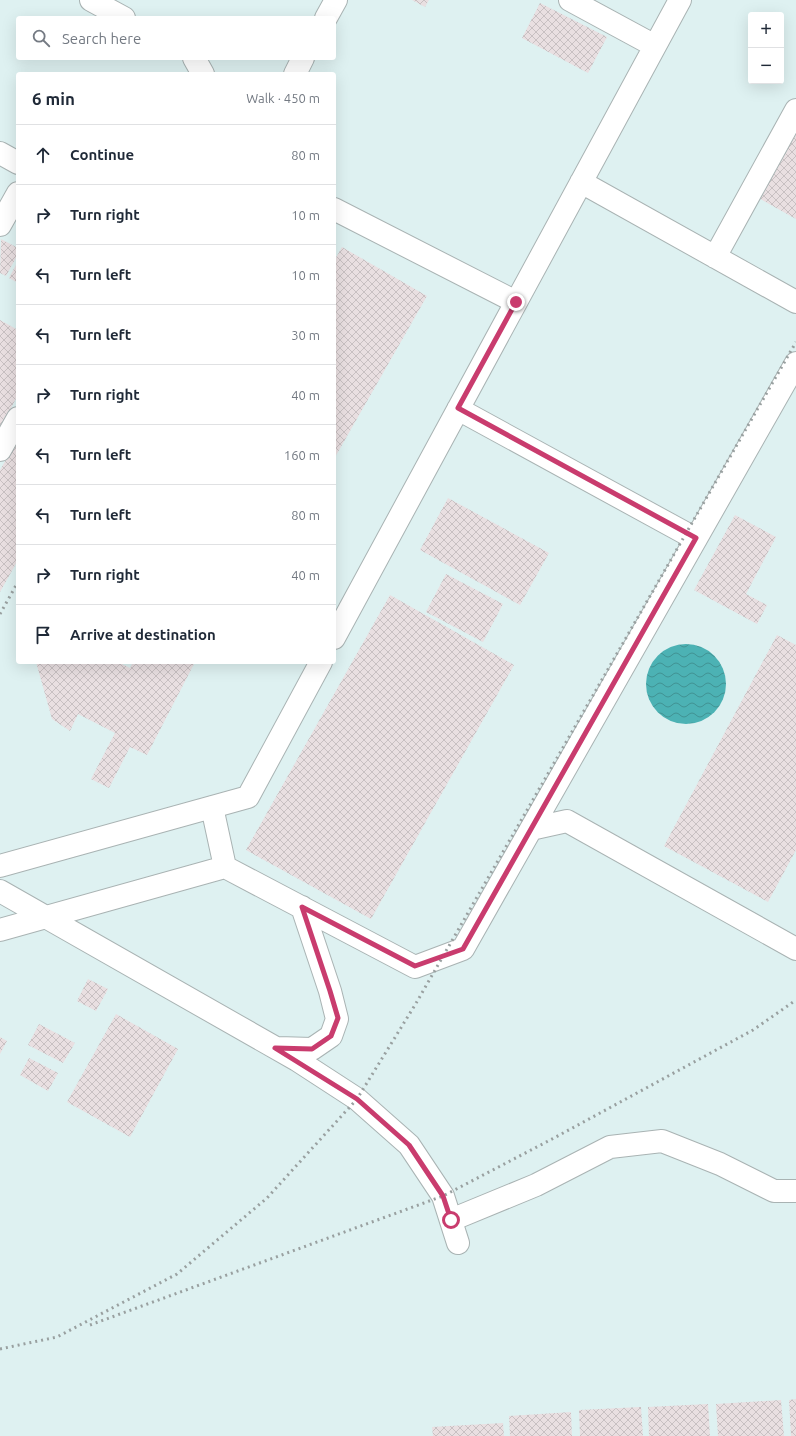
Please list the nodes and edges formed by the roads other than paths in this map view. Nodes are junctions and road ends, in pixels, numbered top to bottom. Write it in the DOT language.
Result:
graph roads {
  1 [pos="91,0"];
  2 [pos="336,0"];
  3 [pos="570,0"];
  4 [pos="680,0"];
  5 [pos="120,16"];
  6 [pos="327,16"];
  7 [pos="655,46"];
  8 [pos="195,60"];
  9 [pos="302,60"];
  10 [pos="202,72"];
  11 [pos="295,72"];
  12 [pos="796,110"];
  13 [pos="0,152"];
  14 [pos="16,162"];
  15 [pos="581,182"];
  16 [pos="16,197"];
  17 [pos="336,210"];
  18 [pos="0,225"];
  19 [pos="714,257"];
  20 [pos="516,302"];
  21 [pos="796,302"];
  22 [pos="796,363"];
  23 [pos="458,408"];
  24 [pos="16,422"];
  25 [pos="0,450"];
  26 [pos="696,538"];
  27 [pos="336,634"];
  28 [pos="320,664"];
  29 [pos="212,807"];
  30 [pos="531,828"];
  31 [pos="0,866"];
  32 [pos="225,867"];
  33 [pos="0,891"];
  34 [pos="302,907"];
  35 [pos="45,917"];
  36 [pos="0,930"];
  37 [pos="795,946"];
  38 [pos="275,1048"];
  39 [pos="796,1191"];
  40 [pos="451,1220"];
  41 [pos="458,1243"];
  1 -- 5 [label="lane"];
  2 -- 6 [label="lane"];
  3 -- 7 [label="lane"];
  4 -- 7 [label="lane"];
  7 -- 15 [label="lane"];
  8 -- 10 [label="lane"];
  9 -- 11 [label="lane"];
  12 -- 19 [label="lane"];
  13 -- 14 [label="lane"];
  15 -- 19 [label="lane"];
  15 -- 20 [label="lane"];
  16 -- 18 [label="lane"];
  17 -- 20 [label="lane"];
  19 -- 21 [label="lane"];
  20 -- 23 [label="lane"];
  22 -- 26 [label="lane"];
  23 -- 26 [label="lane"];
  23 -- 27 [label="lane"];
  24 -- 25 [label="lane"];
  26 -- 30 [label="lane"];
  28 -- 29 [label="lane"];
  29 -- 31 [label="lane"];
  29 -- 32 [label="lane"];
  30 -- 34 [label="lane"];
  30 -- 37 [label="lane"];
  32 -- 34 [label="lane"];
  32 -- 35 [label="lane"];
  33 -- 35 [label="lane"];
  34 -- 38 [label="lane"];
  35 -- 36 [label="lane"];
  35 -- 38 [label="lane"];
  38 -- 40 [label="lane"];
  39 -- 40 [label="lane"];
  40 -- 41 [label="lane"];
}
